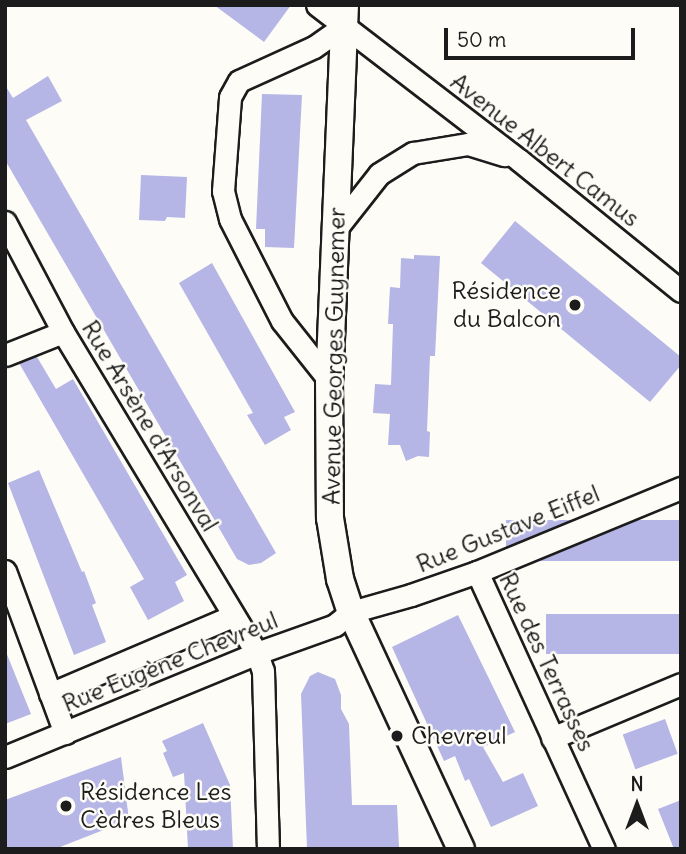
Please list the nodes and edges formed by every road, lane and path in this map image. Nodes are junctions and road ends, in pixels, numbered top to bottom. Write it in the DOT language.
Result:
graph roads {
  1 [pos="317,5"];
  2 [pos="344,16"];
  3 [pos="519,160"];
  4 [pos="5,222"];
  5 [pos="335,230"];
  6 [pos="681,291"];
  7 [pos="63,332"];
  8 [pos="5,355"];
  9 [pos="329,380"];
  10 [pos="681,488"];
  11 [pos="5,571"];
  12 [pos="477,572"];
  13 [pos="351,611"];
  14 [pos="233,616"];
  15 [pos="257,653"];
  16 [pos="681,684"];
  17 [pos="50,694"];
  18 [pos="65,733"];
  19 [pos="552,738"];
  20 [pos="5,757"];
  21 [pos="268,849"];
  22 [pos="461,849"];
  23 [pos="604,849"];
  1 -- 2 [label="street, Avenue Albert Camus"];
  2 -- 3 [label="street, Avenue Albert Camus"];
  2 -- 5 [label="street, Avenue Georges Guynemer"];
  2 -- 9 [label="street"];
  3 -- 5 [label="street"];
  3 -- 6 [label="street, Avenue Albert Camus"];
  4 -- 7 [label="street, Rue Arsène d'Arsonval"];
  5 -- 9 [label="street, Avenue Georges Guynemer"];
  7 -- 8 [label="street"];
  7 -- 14 [label="street, Rue Arsène d'Arsonval"];
  9 -- 13 [label="street, Avenue Georges Guynemer"];
  10 -- 12 [label="street, Rue Gustave Eiffel"];
  11 -- 17 [label="street"];
  12 -- 13 [label="street, Rue Gustave Eiffel"];
  12 -- 19 [label="street, Rue des Terrasses"];
  13 -- 15 [label="street, Rue Eugène Chevreul"];
  13 -- 22 [label="street, Avenue Georges Guynemer"];
  14 -- 15 [label="street, Rue Arsène d'Arsonval"];
  14 -- 17 [label="street, Rue Eugène Chevreul"];
  15 -- 18 [label="street, Rue Eugène Chevreul"];
  15 -- 21 [label="street"];
  16 -- 19 [label="street"];
  17 -- 18 [label="street"];
  18 -- 20 [label="street, Rue Eugène Chevreul"];
  19 -- 23 [label="street, Rue des Terrasses"];
}
